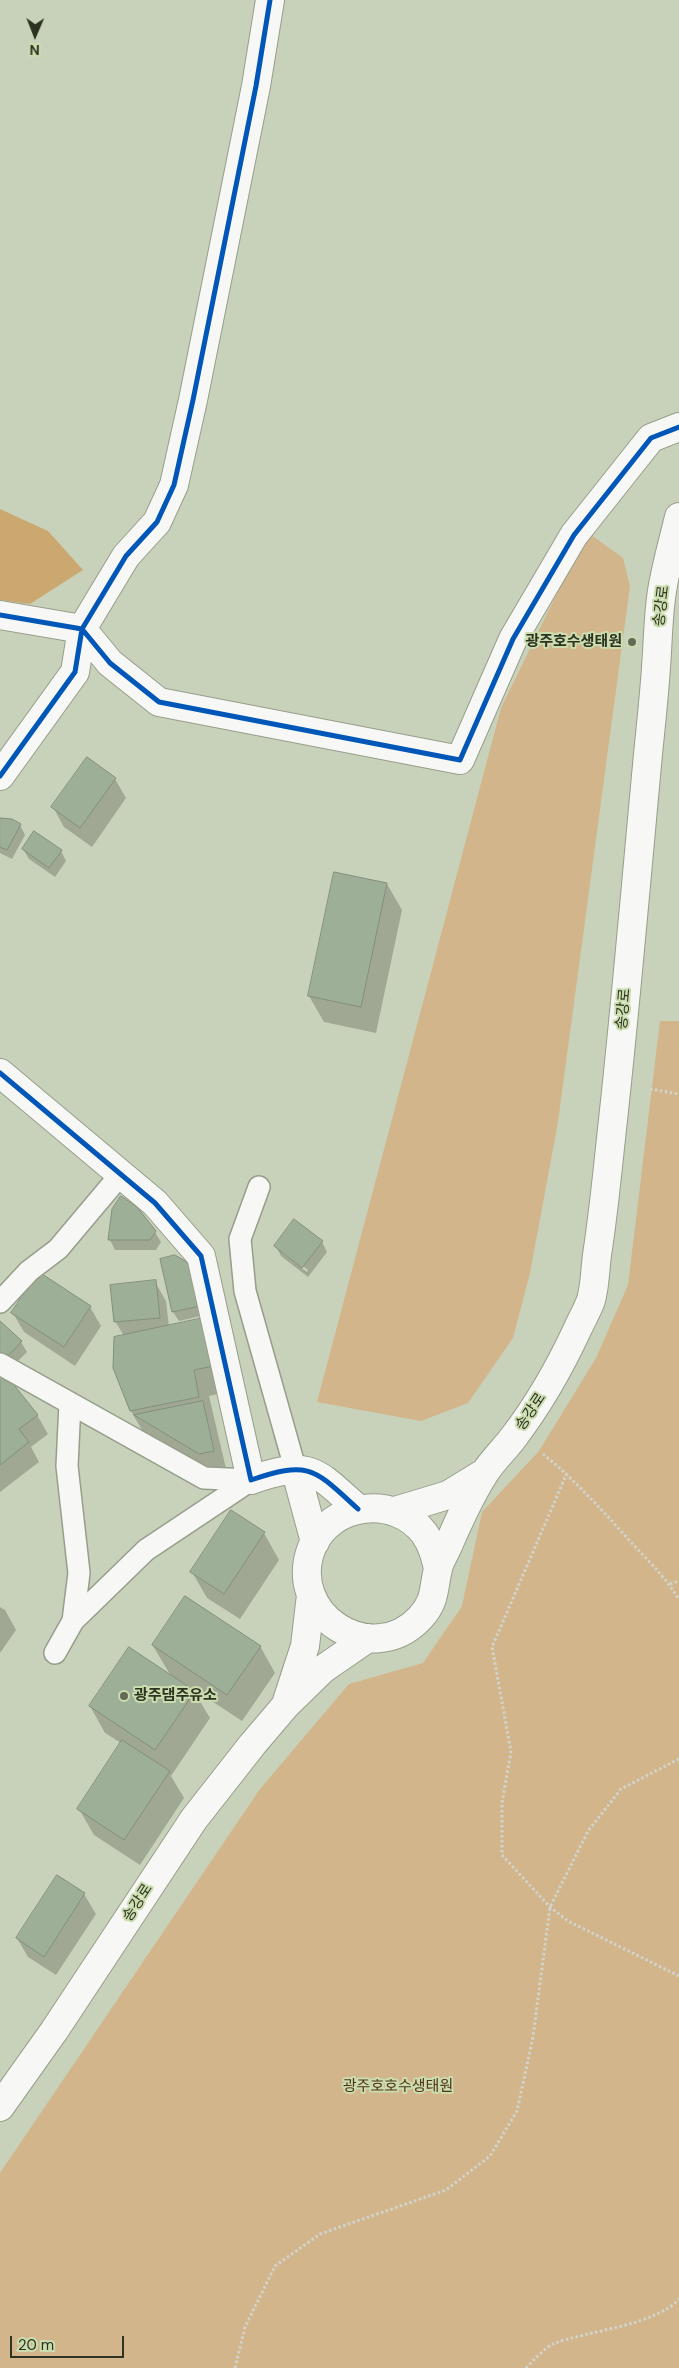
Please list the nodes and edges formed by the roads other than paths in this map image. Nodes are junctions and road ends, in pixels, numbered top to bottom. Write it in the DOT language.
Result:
graph roads {
  1 [pos="270,0"];
  2 [pos="679,427"];
  3 [pos="679,517"];
  4 [pos="0,615"];
  5 [pos="82,629"];
  6 [pos="0,776"];
  7 [pos="2,1080"];
  8 [pos="122,1173"];
  9 [pos="259,1187"];
  10 [pos="0,1302"];
  11 [pos="0,1364"];
  12 [pos="70,1403"];
  13 [pos="295,1468"];
  14 [pos="485,1472"];
  15 [pos="251,1480"];
  16 [pos="358,1509"];
  17 [pos="395,1511"];
  18 [pos="315,1542"];
  19 [pos="438,1568"];
  20 [pos="311,1595"];
  21 [pos="73,1621"];
  22 [pos="368,1638"];
  23 [pos="55,1653"];
  24 [pos="286,1705"];
  25 [pos="0,2107"];
  1 -- 5 [label="street"];
  2 -- 5 [label="street"];
  3 -- 14 [label="street, 송강로"];
  4 -- 5 [label="street"];
  5 -- 6 [label="street"];
  7 -- 8 [label="street"];
  8 -- 10 [label="lane"];
  8 -- 15 [label="street"];
  9 -- 13 [label="lane"];
  11 -- 12 [label="lane"];
  12 -- 15 [label="lane"];
  12 -- 21 [label="lane"];
  13 -- 15 [label="street"];
  13 -- 16 [label="street"];
  13 -- 18 [label="street"];
  14 -- 17 [label="street, 송강로"];
  14 -- 19 [label="street, 송강로"];
  15 -- 21 [label="lane"];
  16 -- 17 [label="street, 송강로"];
  16 -- 18 [label="street, 송강로"];
  17 -- 19 [label="street, 송강로"];
  18 -- 20 [label="street, 송강로"];
  19 -- 22 [label="street, 송강로"];
  20 -- 22 [label="street, 송강로"];
  20 -- 24 [label="street, 송강로"];
  21 -- 23 [label="lane"];
  22 -- 24 [label="street, 송강로"];
  24 -- 25 [label="street, 송강로"];
}
